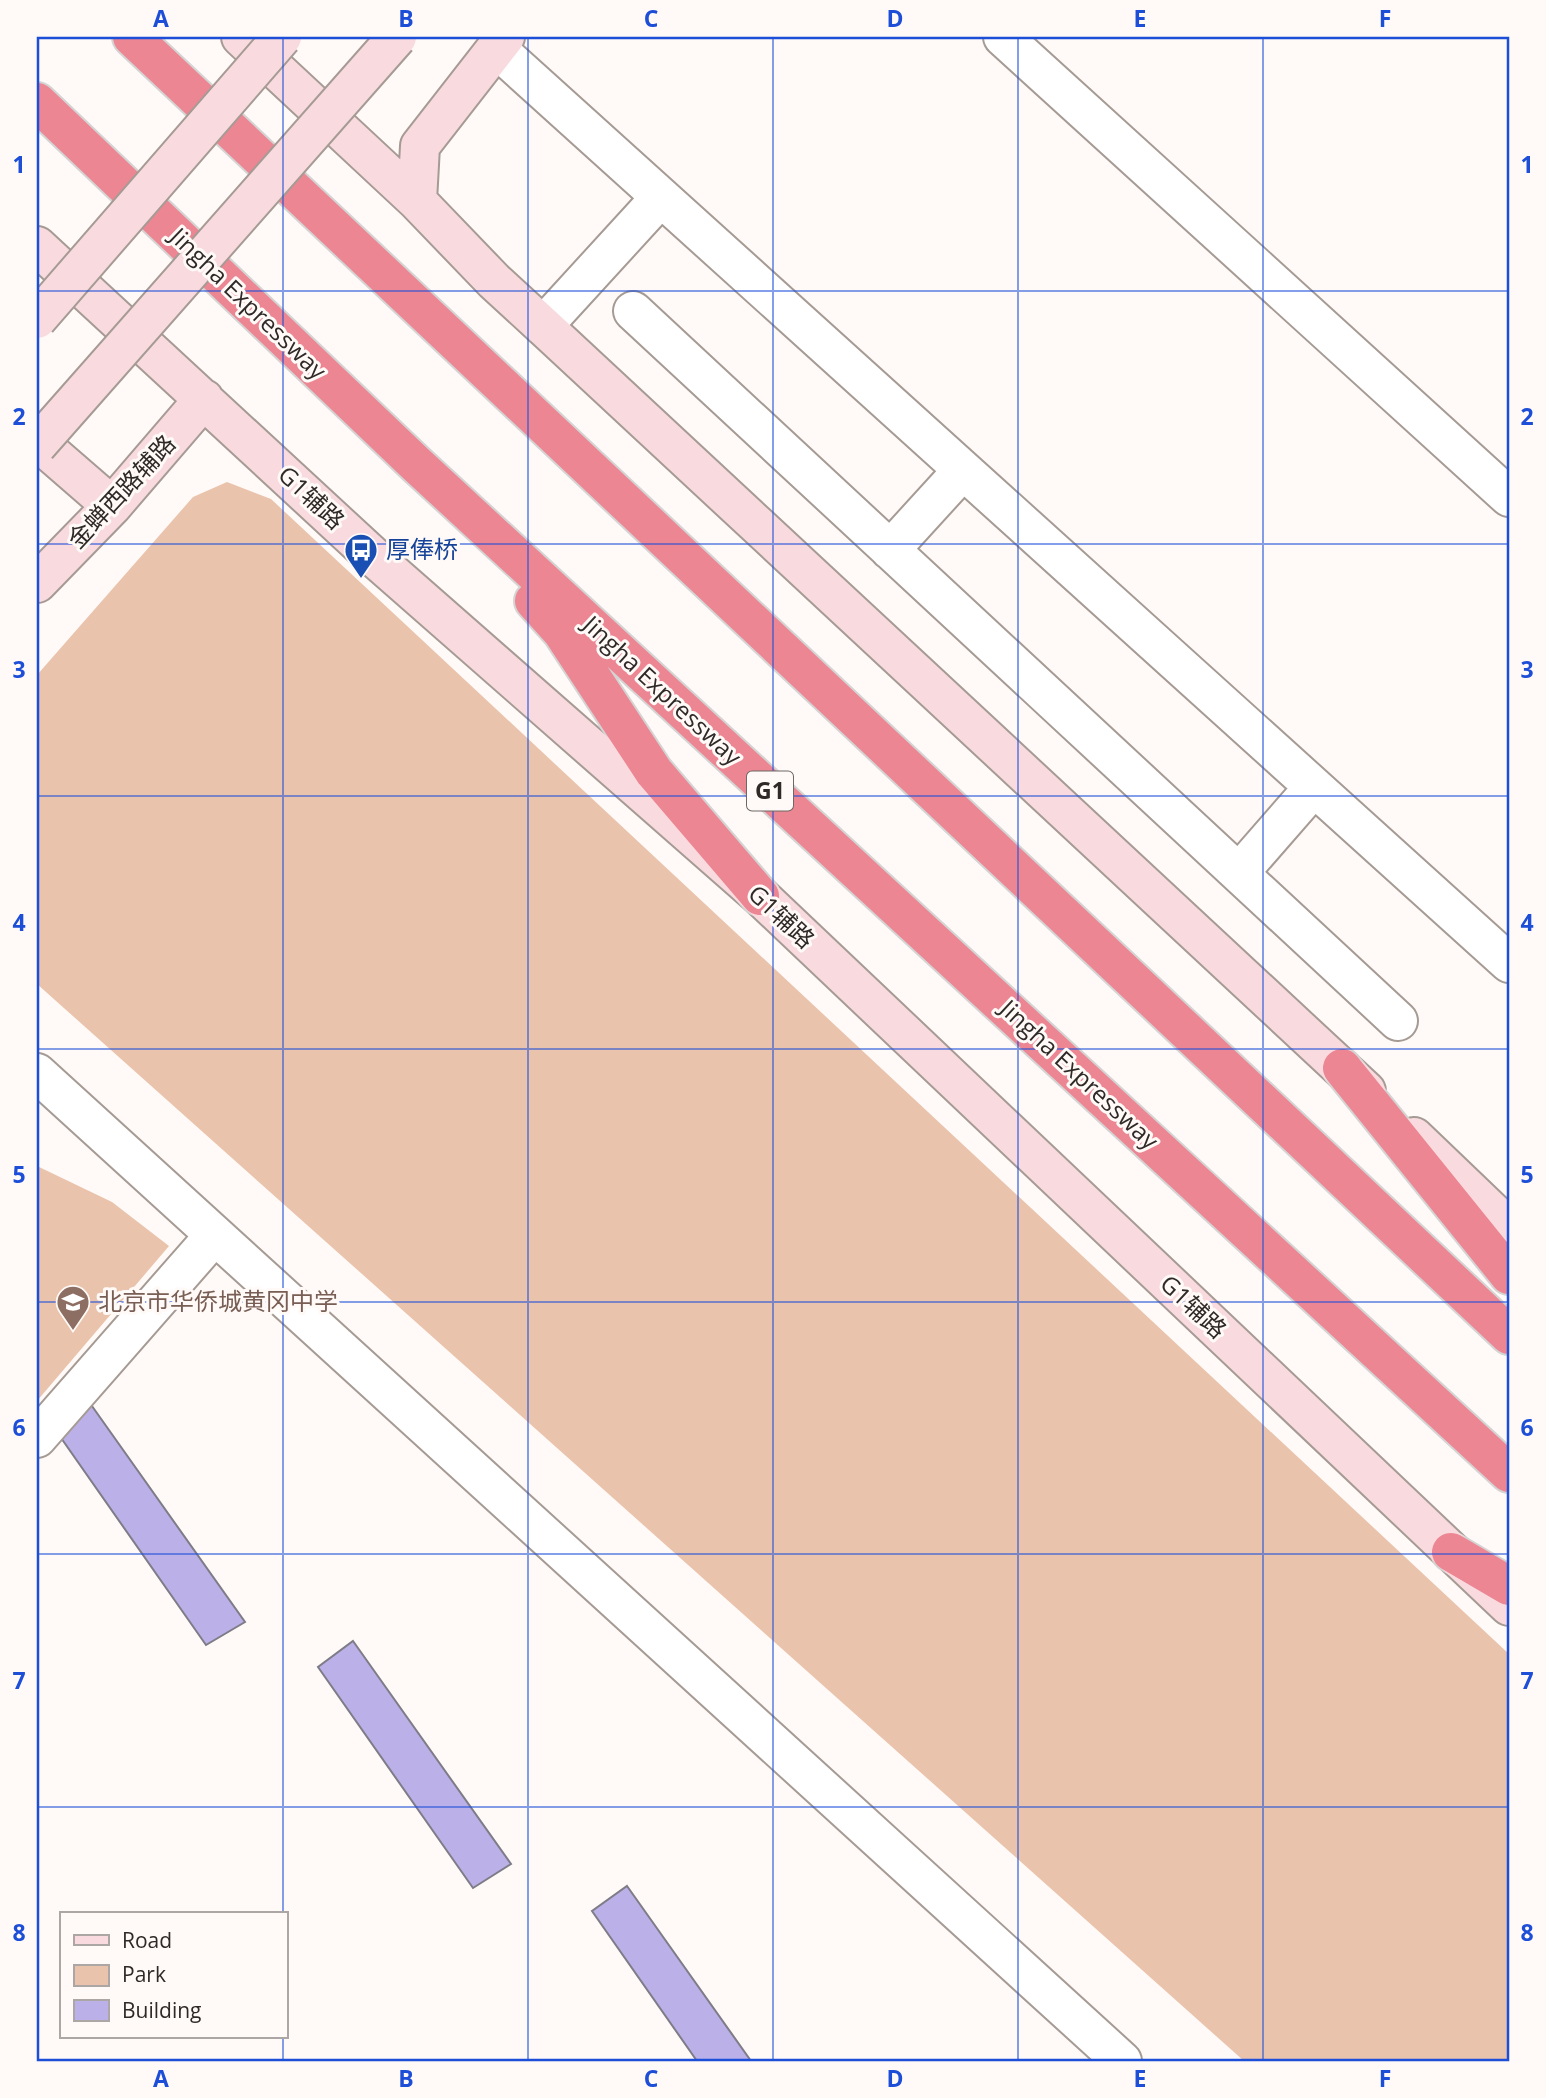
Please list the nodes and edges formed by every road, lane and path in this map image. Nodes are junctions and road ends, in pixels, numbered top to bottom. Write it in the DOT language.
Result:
graph roads {
  1 [pos="132,37"];
  2 [pos="241,37"];
  3 [pos="282,37"];
  4 [pos="397,37"];
  5 [pos="1003,37"];
  6 [pos="494,40"];
  7 [pos="37,102"];
  8 [pos="661,197"];
  9 [pos="417,201"];
  10 [pos="37,246"];
  11 [pos="633,311"];
  12 [pos="37,319"];
  13 [pos="543,327"];
  14 [pos="204,400"];
  15 [pos="37,443"];
  16 [pos="416,464"];
  17 [pos="963,470"];
  18 [pos="1509,497"];
  19 [pos="112,506"];
  20 [pos="890,550"];
  21 [pos="37,583"];
  22 [pos="1314,787"];
  23 [pos="1239,873"];
  24 [pos="760,896"];
  25 [pos="1509,963"];
  26 [pos="1398,1021"];
  27 [pos="1342,1068"];
  28 [pos="37,1073"];
  29 [pos="1509,1228"];
  30 [pos="214,1236"];
  31 [pos="1509,1276"];
  32 [pos="1509,1335"];
  33 [pos="37,1438"];
  34 [pos="1509,1472"];
  35 [pos="1451,1552"];
  36 [pos="1509,1586"];
  37 [pos="1509,1606"];
  38 [pos="1122,2061"];
  1 -- 32 [label="highway"];
  2 -- 9 [label="street"];
  3 -- 12 [label="street, bridge"];
  4 -- 15 [label="street, bridge"];
  5 -- 18 [label="street"];
  6 -- 8 [label="street"];
  6 -- 9 [label="street"];
  7 -- 16 [label="highway, Jingha Expressway / G1"];
  8 -- 13 [label="street"];
  8 -- 17 [label="street"];
  9 -- 13 [label="street"];
  10 -- 14 [label="street, G1辅路"];
  11 -- 20 [label="street"];
  13 -- 27 [label="street"];
  14 -- 19 [label="street, 金蝉西路辅路"];
  14 -- 24 [label="street, G1辅路"];
  15 -- 19 [label="street"];
  16 -- 24 [label="highway"];
  16 -- 34 [label="highway, Jingha Expressway / G1"];
  17 -- 20 [label="street"];
  17 -- 22 [label="street"];
  19 -- 21 [label="street, 金蝉西路辅路"];
  20 -- 23 [label="street"];
  22 -- 23 [label="street"];
  22 -- 25 [label="street"];
  23 -- 26 [label="street"];
  24 -- 35 [label="street, G1辅路"];
  27 -- 29 [label="street"];
  27 -- 31 [label="highway"];
  28 -- 30 [label="street"];
  30 -- 33 [label="street"];
  30 -- 38 [label="street"];
  35 -- 36 [label="highway"];
  35 -- 37 [label="street, G1辅路"];
}
